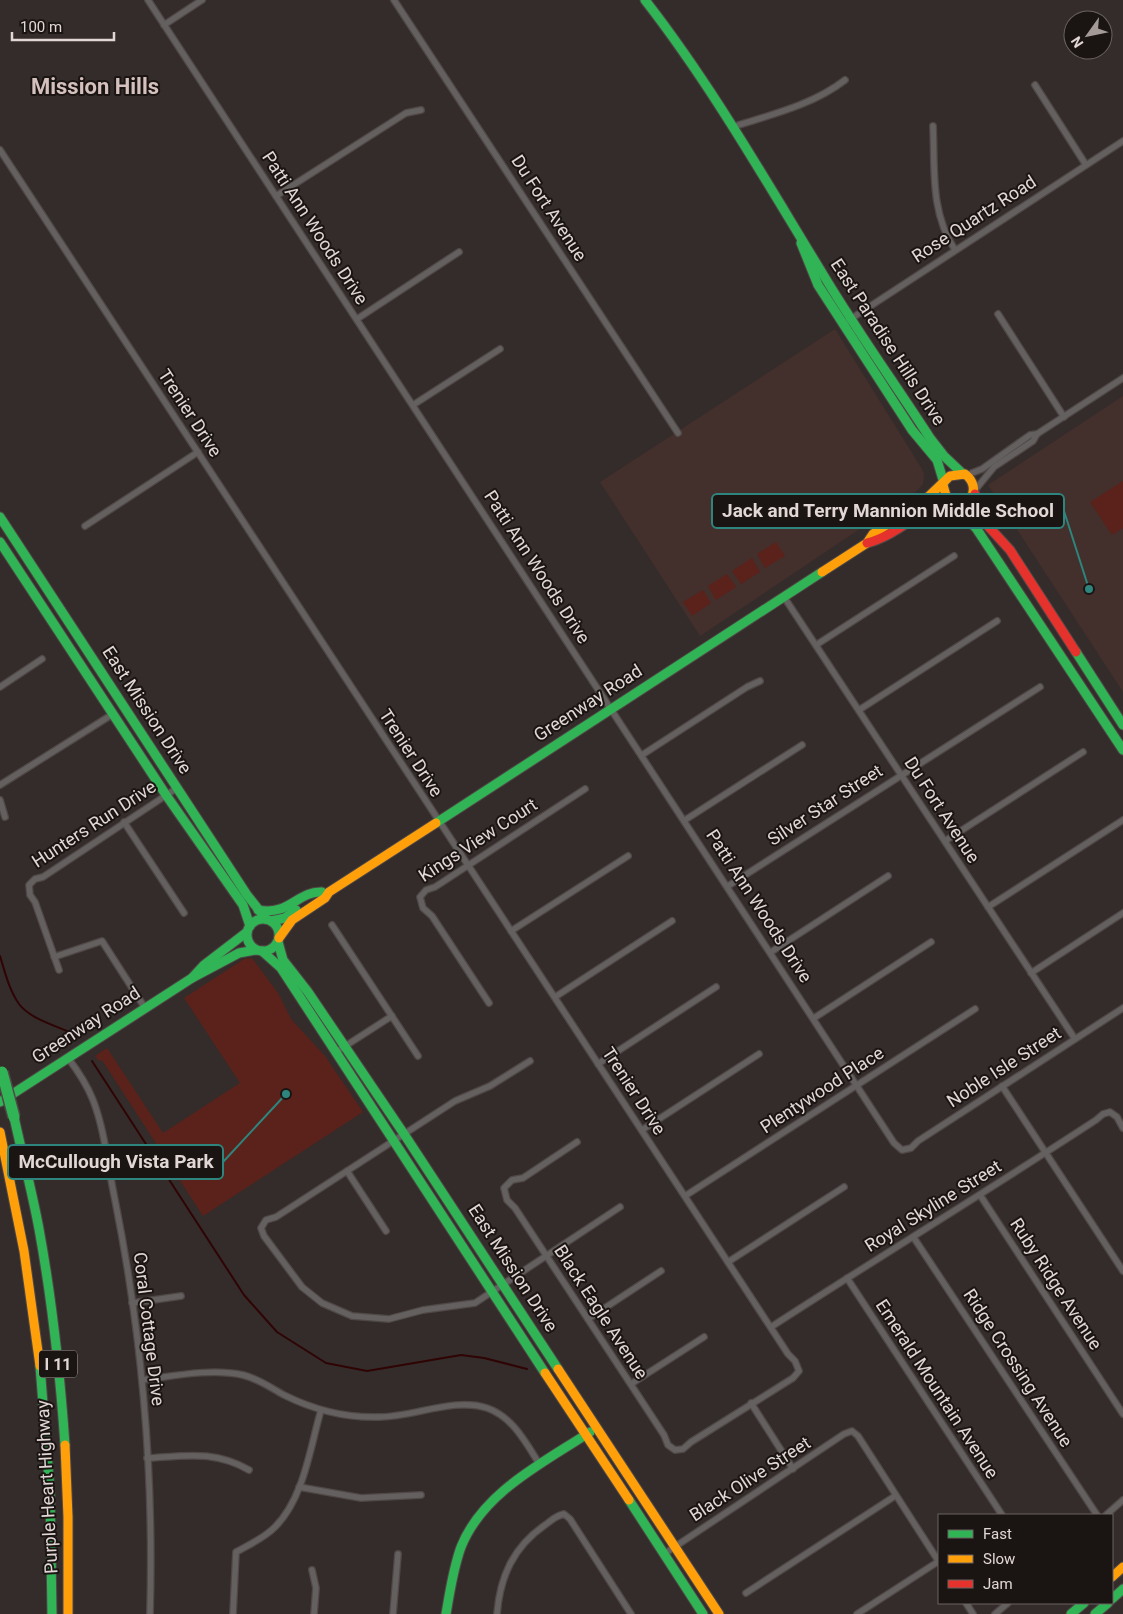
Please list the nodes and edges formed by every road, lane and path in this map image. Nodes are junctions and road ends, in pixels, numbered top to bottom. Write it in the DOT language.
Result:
graph roads {
  1 [pos="148,0"];
  2 [pos="202,0"];
  3 [pos="394,0"];
  4 [pos="645,0"];
  5 [pos="164,25"];
  6 [pos="845,80"];
  7 [pos="1035,85"];
  8 [pos="421,110"];
  9 [pos="933,126"];
  10 [pos="732,127"];
  11 [pos="1123,141"];
  12 [pos="0,150"];
  13 [pos="1086,165"];
  14 [pos="276,196"];
  15 [pos="954,250"];
  16 [pos="459,252"];
  17 [pos="998,314"];
  18 [pos="357,319"];
  19 [pos="847,321"];
  20 [pos="500,349"];
  21 [pos="1123,378"];
  22 [pos="413,405"];
  23 [pos="1064,417"];
  24 [pos="678,433"];
  25 [pos="1036,434"];
  26 [pos="198,452"];
  27 [pos="965,474"];
  28 [pos="943,484"];
  29 [pos="975,490"];
  30 [pos="950,502"];
  31 [pos="0,517"];
  32 [pos="85,526"];
  33 [pos="0,542"];
  34 [pos="867,543"];
  35 [pos="954,556"];
  36 [pos="784,597"];
  37 [pos="997,621"];
  38 [pos="816,645"];
  39 [pos="42,659"];
  40 [pos="760,681"];
  41 [pos="0,687"];
  42 [pos="1040,687"];
  43 [pos="612,708"];
  44 [pos="859,710"];
  45 [pos="114,714"];
  46 [pos="1123,725"];
  47 [pos="802,745"];
  48 [pos="1123,750"];
  49 [pos="1083,752"];
  50 [pos="642,755"];
  51 [pos="902,775"];
  52 [pos="0,785"];
  53 [pos="177,788"];
  54 [pos="585,789"];
  55 [pos="166,795"];
  56 [pos="0,800"];
  57 [pos="5,817"];
  58 [pos="438,820"];
  59 [pos="685,820"];
  60 [pos="1123,820"];
  61 [pos="124,822"];
  62 [pos="945,841"];
  63 [pos="628,856"];
  64 [pos="468,865"];
  65 [pos="888,876"];
  66 [pos="728,886"];
  67 [pos="325,892"];
  68 [pos="988,907"];
  69 [pos="184,913"];
  70 [pos="1123,913"];
  71 [pos="265,917"];
  72 [pos="672,922"];
  73 [pos="332,925"];
  74 [pos="248,929"];
  75 [pos="511,931"];
  76 [pos="278,940"];
  77 [pos="931,942"];
  78 [pos="259,951"];
  79 [pos="771,952"];
  80 [pos="54,957"];
  81 [pos="59,970"];
  82 [pos="1031,973"];
  83 [pos="192,978"];
  84 [pos="716,987"];
  85 [pos="555,998"];
  86 [pos="489,1003"];
  87 [pos="145,1008"];
  88 [pos="1123,1008"];
  89 [pos="974,1009"];
  90 [pos="392,1016"];
  91 [pos="814,1018"];
  92 [pos="1074,1039"];
  93 [pos="340,1050"];
  94 [pos="758,1054"];
  95 [pos="418,1056"];
  96 [pos="68,1058"];
  97 [pos="530,1061"];
  98 [pos="598,1064"];
  99 [pos="1,1068"];
  100 [pos="858,1084"];
  101 [pos="1002,1086"];
  102 [pos="0,1102"];
  103 [pos="1123,1128"];
  104 [pos="642,1130"];
  105 [pos="404,1134"];
  106 [pos="1,1136"];
  107 [pos="393,1141"];
  108 [pos="577,1142"];
  109 [pos="902,1150"];
  110 [pos="1046,1153"];
  111 [pos="347,1171"];
  112 [pos="844,1187"];
  113 [pos="980,1195"];
  114 [pos="685,1196"];
  115 [pos="620,1207"];
  116 [pos="386,1231"];
  117 [pos="914,1238"];
  118 [pos="546,1254"];
  119 [pos="728,1262"];
  120 [pos="1123,1271"];
  121 [pos="661,1272"];
  122 [pos="847,1278"];
  123 [pos="502,1283"];
  124 [pos="492,1292"];
  125 [pos="181,1296"];
  126 [pos="132,1303"];
  127 [pos="588,1319"];
  128 [pos="771,1328"];
  129 [pos="704,1337"];
  130 [pos="142,1380"];
  131 [pos="631,1384"];
  132 [pos="750,1403"];
  133 [pos="321,1410"];
  134 [pos="1123,1414"];
  135 [pos="597,1428"];
  136 [pos="586,1435"];
  137 [pos="147,1458"];
  138 [pos="540,1465"];
  139 [pos="793,1469"];
  140 [pos="249,1470"];
  141 [pos="299,1487"];
  142 [pos="421,1495"];
  143 [pos="895,1496"];
  144 [pos="1123,1500"];
  145 [pos="1001,1514"];
  146 [pos="1096,1514"];
  147 [pos="1107,1514"];
  148 [pos="674,1546"];
  149 [pos="398,1554"];
  150 [pos="664,1554"];
  151 [pos="938,1560"];
  152 [pos="938,1563"];
  153 [pos="1123,1567"];
  154 [pos="312,1570"];
  155 [pos="1113,1577"];
  156 [pos="1123,1589"];
  157 [pos="746,1593"];
  158 [pos="1113,1598"];
  159 [pos="1007,1604"];
  160 [pos="1083,1604"];
  161 [pos="1107,1604"];
  162 [pos="52,1614"];
  163 [pos="68,1614"];
  164 [pos="150,1614"];
  165 [pos="233,1614"];
  166 [pos="314,1614"];
  167 [pos="393,1614"];
  168 [pos="446,1614"];
  169 [pos="497,1614"];
  170 [pos="631,1614"];
  171 [pos="703,1614"];
  172 [pos="720,1614"];
  173 [pos="858,1614"];
  174 [pos="995,1614"];
  175 [pos="1071,1614"];
  176 [pos="1095,1614"];
  1 -- 5 [label="street, Patti Ann Woods Drive"];
  2 -- 5 [label="street"];
  3 -- 24 [label="street, Du Fort Avenue"];
  4 -- 10 [label="main road, East Paradise Hills Drive"];
  5 -- 14 [label="street, Patti Ann Woods Drive"];
  6 -- 10 [label="street"];
  7 -- 13 [label="street"];
  8 -- 14 [label="street"];
  9 -- 15 [label="street"];
  10 -- 19 [label="main road, East Paradise Hills Drive"];
  11 -- 13 [label="street, Rose Quartz Road"];
  12 -- 26 [label="street, Trenier Drive"];
  13 -- 15 [label="street, Rose Quartz Road"];
  14 -- 18 [label="street, Patti Ann Woods Drive"];
  15 -- 19 [label="street, Rose Quartz Road"];
  16 -- 18 [label="street"];
  17 -- 23 [label="street"];
  18 -- 22 [label="street, Patti Ann Woods Drive"];
  19 -- 27 [label="main road, East Paradise Hills Drive"];
  19 -- 28 [label="main road, East Paradise Hills Drive"];
  20 -- 22 [label="street"];
  21 -- 23 [label="street"];
  22 -- 43 [label="street, Patti Ann Woods Drive"];
  23 -- 25 [label="street"];
  25 -- 27 [label="street"];
  25 -- 29 [label="street"];
  26 -- 32 [label="street"];
  26 -- 58 [label="street, Trenier Drive"];
  27 -- 28 [label="main road"];
  27 -- 29 [label="main road"];
  28 -- 30 [label="main road"];
  28 -- 34 [label="main road, Greenway Road"];
  29 -- 30 [label="main road"];
  29 -- 46 [label="main road"];
  30 -- 34 [label="main road, Greenway Road"];
  30 -- 48 [label="main road"];
  31 -- 53 [label="main road, East Mission Drive"];
  33 -- 45 [label="main road, East Mission Drive"];
  34 -- 36 [label="main road, Greenway Road"];
  35 -- 38 [label="street"];
  36 -- 38 [label="street, Du Fort Avenue"];
  36 -- 43 [label="main road, Greenway Road"];
  37 -- 44 [label="street"];
  38 -- 44 [label="street, Du Fort Avenue"];
  39 -- 41 [label="street"];
  40 -- 50 [label="street"];
  42 -- 51 [label="street, Silver Star Street"];
  43 -- 50 [label="street, Patti Ann Woods Drive"];
  43 -- 58 [label="main road, Greenway Road"];
  44 -- 51 [label="street, Du Fort Avenue"];
  45 -- 52 [label="street"];
  45 -- 55 [label="main road, East Mission Drive"];
  47 -- 59 [label="street"];
  49 -- 62 [label="street"];
  50 -- 59 [label="street, Patti Ann Woods Drive"];
  51 -- 62 [label="street, Du Fort Avenue"];
  51 -- 66 [label="street, Silver Star Street"];
  53 -- 55 [label="street, Hunters Run Drive"];
  53 -- 71 [label="main road, East Mission Drive"];
  54 -- 64 [label="street, Kings View Court"];
  55 -- 61 [label="street, Hunters Run Drive"];
  55 -- 74 [label="main road, East Mission Drive"];
  56 -- 57 [label="street"];
  58 -- 64 [label="street, Trenier Drive"];
  58 -- 67 [label="main road, Greenway Road"];
  59 -- 66 [label="street, Patti Ann Woods Drive"];
  60 -- 68 [label="street"];
  61 -- 69 [label="street"];
  61 -- 80 [label="street, Hunters Run Drive"];
  62 -- 68 [label="street, Du Fort Avenue"];
  63 -- 75 [label="street"];
  64 -- 75 [label="street, Trenier Drive"];
  64 -- 86 [label="street, Kings View Court"];
  65 -- 79 [label="street"];
  66 -- 79 [label="street, Patti Ann Woods Drive"];
  67 -- 71 [label="main road"];
  67 -- 71 [label="main road, Greenway Road"];
  67 -- 76 [label="main road, Greenway Road"];
  68 -- 82 [label="street, Du Fort Avenue"];
  70 -- 82 [label="street"];
  71 -- 74 [label="main road"];
  71 -- 76 [label="main road"];
  72 -- 85 [label="street"];
  73 -- 90 [label="street"];
  74 -- 78 [label="main road"];
  74 -- 83 [label="main road, Greenway Road"];
  75 -- 85 [label="street, Trenier Drive"];
  76 -- 78 [label="main road"];
  76 -- 93 [label="main road, East Mission Drive"];
  77 -- 91 [label="street"];
  78 -- 83 [label="main road, Greenway Road"];
  78 -- 93 [label="main road, East Mission Drive"];
  79 -- 91 [label="street, Patti Ann Woods Drive"];
  80 -- 81 [label="street, Hunters Run Drive"];
  80 -- 87 [label="street"];
  82 -- 92 [label="street, Du Fort Avenue"];
  83 -- 87 [label="main road, Greenway Road"];
  84 -- 98 [label="street"];
  85 -- 98 [label="street, Trenier Drive"];
  87 -- 96 [label="main road, Greenway Road"];
  88 -- 92 [label="street, Noble Isle Street"];
  89 -- 100 [label="street, Plentywood Place"];
  90 -- 93 [label="street"];
  90 -- 95 [label="street"];
  91 -- 100 [label="street, Patti Ann Woods Drive"];
  92 -- 101 [label="street, Noble Isle Street"];
  93 -- 105 [label="main road, East Mission Drive"];
  93 -- 107 [label="main road, East Mission Drive"];
  94 -- 104 [label="street"];
  96 -- 102 [label="main road, Greenway Road"];
  96 -- 126 [label="street, Coral Cottage Drive"];
  97 -- 105 [label="street"];
  98 -- 104 [label="street, Trenier Drive"];
  99 -- 163 [label="main road, Purple Heart Highway / I 11, bridge"];
  100 -- 109 [label="street, Patti Ann Woods Drive"];
  100 -- 114 [label="street, Plentywood Place"];
  101 -- 109 [label="street, Noble Isle Street"];
  101 -- 110 [label="street"];
  103 -- 110 [label="street, Royal Skyline Street"];
  104 -- 114 [label="street, Trenier Drive"];
  105 -- 107 [label="street"];
  105 -- 123 [label="main road, East Mission Drive"];
  106 -- 162 [label="main road, Purple Heart Highway / I 11"];
  107 -- 111 [label="street"];
  107 -- 124 [label="main road, East Mission Drive"];
  108 -- 118 [label="street, Black Eagle Avenue"];
  110 -- 113 [label="street, Royal Skyline Street"];
  110 -- 120 [label="street"];
  111 -- 116 [label="street"];
  111 -- 124 [label="street"];
  112 -- 119 [label="street"];
  113 -- 117 [label="street, Royal Skyline Street"];
  113 -- 134 [label="street, Ruby Ridge Avenue"];
  114 -- 119 [label="street, Trenier Drive"];
  115 -- 118 [label="street"];
  117 -- 122 [label="street, Royal Skyline Street"];
  117 -- 146 [label="street, Ridge Crossing Avenue"];
  118 -- 123 [label="street"];
  118 -- 127 [label="street, Black Eagle Avenue"];
  119 -- 128 [label="street, Trenier Drive"];
  121 -- 127 [label="street"];
  122 -- 128 [label="street, Royal Skyline Street"];
  122 -- 145 [label="street, Emerald Mountain Avenue"];
  123 -- 124 [label="street"];
  123 -- 135 [label="main road, East Mission Drive"];
  124 -- 136 [label="main road, East Mission Drive"];
  125 -- 126 [label="street"];
  126 -- 130 [label="street, Coral Cottage Drive"];
  127 -- 131 [label="street, Black Eagle Avenue"];
  128 -- 132 [label="street, Trenier Drive"];
  129 -- 131 [label="street"];
  130 -- 133 [label="street"];
  130 -- 137 [label="street, Coral Cottage Drive"];
  131 -- 132 [label="street, Black Eagle Avenue"];
  132 -- 139 [label="street"];
  133 -- 138 [label="street"];
  133 -- 141 [label="street"];
  135 -- 136 [label="main road"];
  135 -- 148 [label="main road, East Mission Drive"];
  136 -- 138 [label="main road"];
  136 -- 150 [label="main road, East Mission Drive"];
  137 -- 140 [label="street"];
  137 -- 164 [label="street, Coral Cottage Drive"];
  138 -- 168 [label="main road"];
  139 -- 143 [label="street, Black Olive Street"];
  139 -- 148 [label="street, Black Olive Street"];
  141 -- 142 [label="street"];
  141 -- 165 [label="street"];
  143 -- 151 [label="street"];
  143 -- 157 [label="street"];
  144 -- 147 [label="street"];
  148 -- 150 [label="street, Black Olive Street"];
  148 -- 172 [label="main road, East Mission Drive"];
  149 -- 167 [label="street"];
  150 -- 171 [label="main road, East Mission Drive"];
  152 -- 173 [label="street"];
  153 -- 155 [label="main road"];
  154 -- 166 [label="street"];
  156 -- 158 [label="main road"];
  159 -- 174 [label="street"];
  160 -- 175 [label="main road"];
  161 -- 176 [label="main road"];
  169 -- 170 [label="street"];
}
